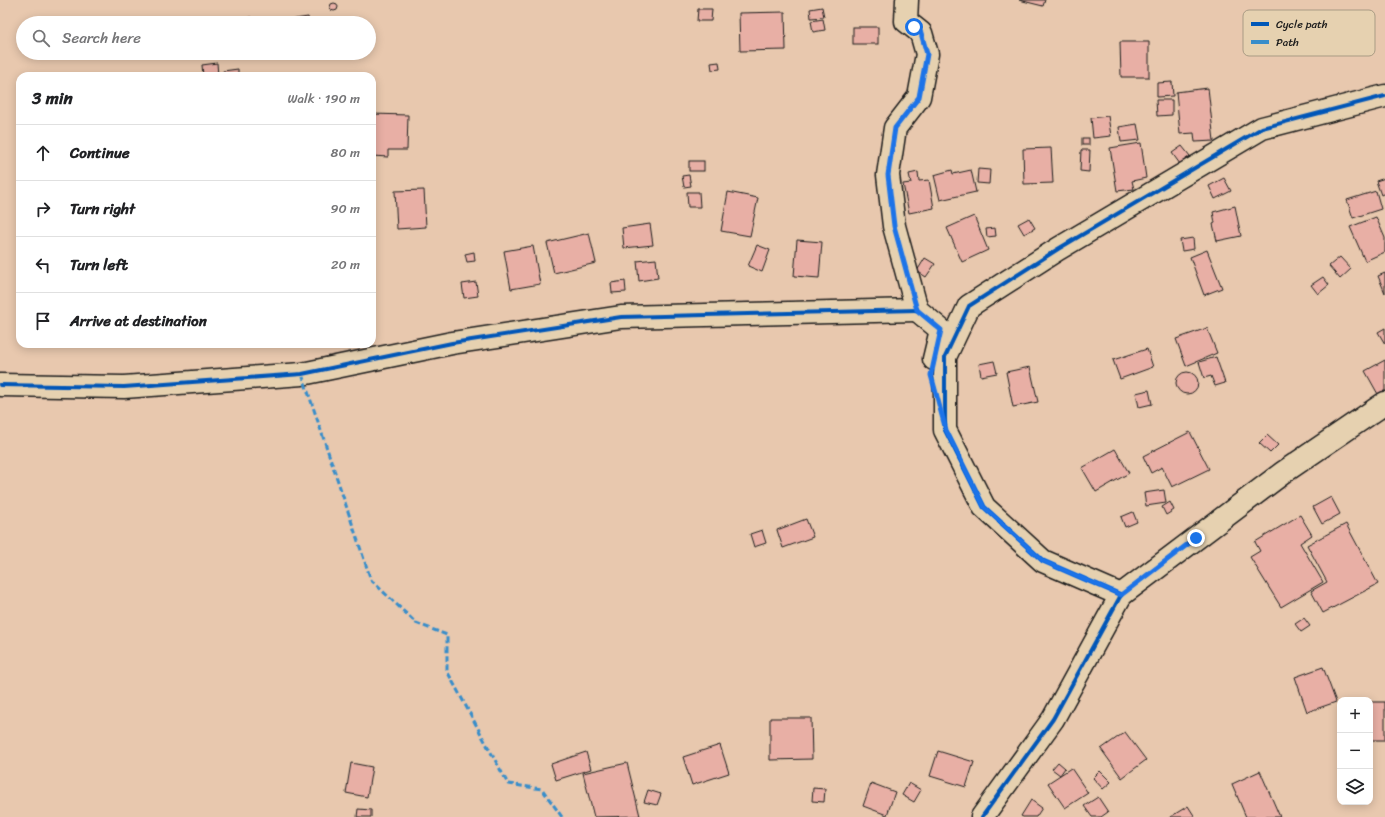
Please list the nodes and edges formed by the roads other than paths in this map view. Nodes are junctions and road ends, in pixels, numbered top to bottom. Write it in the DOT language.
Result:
graph roads {
  1 [pos="907,0"];
  2 [pos="1385,96"];
  3 [pos="917,310"];
  4 [pos="0,385"];
  5 [pos="1385,404"];
  6 [pos="946,430"];
  7 [pos="1121,595"];
  8 [pos="982,817"];
  1 -- 3 [label="street"];
  2 -- 6 [label="street"];
  3 -- 4 [label="street"];
  3 -- 6 [label="street"];
  5 -- 7 [label="street"];
  6 -- 7 [label="street"];
  7 -- 8 [label="street"];
}
